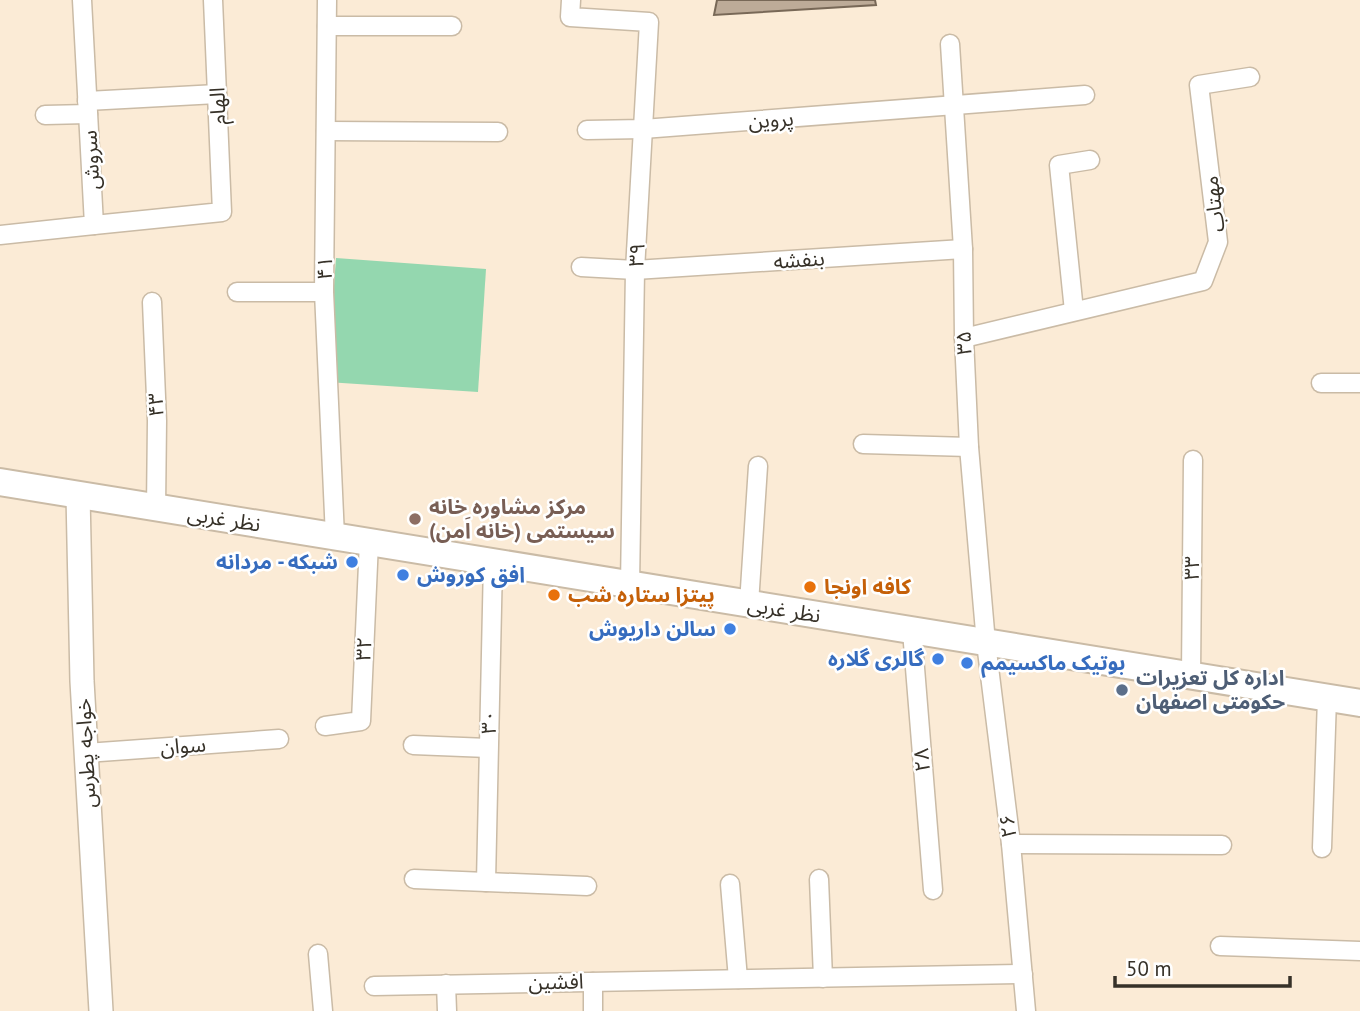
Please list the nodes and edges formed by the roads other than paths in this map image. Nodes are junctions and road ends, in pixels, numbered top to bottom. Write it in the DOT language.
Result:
graph roads {
  1 [pos="82,0"];
  2 [pos="213,0"];
  3 [pos="327,0"];
  4 [pos="571,0"];
  5 [pos="327,26"];
  6 [pos="452,26"];
  7 [pos="950,44"];
  8 [pos="1250,77"];
  9 [pos="217,94"];
  10 [pos="1085,95"];
  11 [pos="88,107"];
  12 [pos="955,107"];
  13 [pos="45,115"];
  14 [pos="643,129"];
  15 [pos="587,130"];
  16 [pos="326,131"];
  17 [pos="498,132"];
  18 [pos="1090,160"];
  19 [pos="94,225"];
  20 [pos="0,235"];
  21 [pos="963,250"];
  22 [pos="581,267"];
  23 [pos="635,270"];
  24 [pos="237,292"];
  25 [pos="324,292"];
  26 [pos="152,302"];
  27 [pos="1073,312"];
  28 [pos="964,338"];
  29 [pos="1321,383"];
  30 [pos="1360,383"];
  31 [pos="863,444"];
  32 [pos="970,447"];
  33 [pos="1193,460"];
  34 [pos="758,466"];
  35 [pos="0,482"];
  36 [pos="78,495"];
  37 [pos="156,508"];
  38 [pos="335,537"];
  39 [pos="369,542"];
  40 [pos="493,562"];
  41 [pos="631,584"];
  42 [pos="749,604"];
  43 [pos="912,631"];
  44 [pos="986,643"];
  45 [pos="1191,676"];
  46 [pos="1327,698"];
  47 [pos="1360,703"];
  48 [pos="325,726"];
  49 [pos="279,739"];
  50 [pos="413,745"];
  51 [pos="488,748"];
  52 [pos="86,754"];
  53 [pos="1011,844"];
  54 [pos="1222,845"];
  55 [pos="1322,848"];
  56 [pos="414,879"];
  57 [pos="819,879"];
  58 [pos="486,882"];
  59 [pos="730,884"];
  60 [pos="587,886"];
  61 [pos="933,890"];
  62 [pos="1220,946"];
  63 [pos="1360,951"];
  64 [pos="318,954"];
  65 [pos="1023,975"];
  66 [pos="823,978"];
  67 [pos="738,979"];
  68 [pos="593,982"];
  69 [pos="446,984"];
  70 [pos="374,986"];
  71 [pos="102,1011"];
  72 [pos="323,1011"];
  73 [pos="447,1011"];
  74 [pos="593,1011"];
  75 [pos="1026,1011"];
  1 -- 11 [label="street, سروش"];
  2 -- 9 [label="street, الهام"];
  3 -- 5 [label="street, ۴۱"];
  4 -- 14 [label="street, ۳۹"];
  5 -- 6 [label="street"];
  5 -- 16 [label="street, ۴۱"];
  7 -- 12 [label="street, ۳۵"];
  8 -- 27 [label="street, مهتاب"];
  9 -- 11 [label="street"];
  9 -- 19 [label="street, الهام"];
  10 -- 12 [label="street, پروین"];
  11 -- 13 [label="street"];
  11 -- 19 [label="street, سروش"];
  12 -- 14 [label="street, پروین"];
  12 -- 21 [label="street, ۳۵"];
  14 -- 15 [label="street, پروین"];
  14 -- 23 [label="street, ۳۹"];
  16 -- 17 [label="street"];
  16 -- 25 [label="street, ۴۱"];
  18 -- 27 [label="street"];
  19 -- 20 [label="street"];
  21 -- 23 [label="street, بنفشه"];
  21 -- 28 [label="street, ۳۵"];
  22 -- 23 [label="street, بنفشه"];
  23 -- 41 [label="street, ۳۹"];
  24 -- 25 [label="street"];
  25 -- 38 [label="street, ۴۱"];
  26 -- 37 [label="street, ۴۳"];
  27 -- 28 [label="street, مهتاب"];
  28 -- 32 [label="street, ۳۵"];
  29 -- 30 [label="street"];
  31 -- 32 [label="street"];
  32 -- 44 [label="street, ۳۵"];
  33 -- 45 [label="street, ۳۳"];
  34 -- 42 [label="street"];
  35 -- 36 [label="main road, نظر غربی"];
  36 -- 37 [label="main road, نظر غربی"];
  36 -- 52 [label="street, خواجه پطرس"];
  37 -- 38 [label="main road, نظر غربی"];
  38 -- 39 [label="main road, نظر غربی"];
  39 -- 40 [label="main road, نظر غربی"];
  39 -- 48 [label="street, ۳۲"];
  40 -- 41 [label="main road, نظر غربی"];
  40 -- 51 [label="street, ۳۰"];
  41 -- 42 [label="main road, نظر غربی"];
  42 -- 43 [label="main road, نظر غربی"];
  43 -- 44 [label="main road, نظر غربی"];
  43 -- 61 [label="street, ۲۸"];
  44 -- 45 [label="main road, نظر غربی"];
  44 -- 53 [label="street, ۲۶"];
  45 -- 46 [label="main road, نظر غربی"];
  46 -- 47 [label="main road, نظر غربی"];
  46 -- 55 [label="street"];
  49 -- 52 [label="street, سوان"];
  50 -- 51 [label="street"];
  51 -- 58 [label="street, ۳۰"];
  52 -- 71 [label="street, خواجه پطرس"];
  53 -- 54 [label="street"];
  53 -- 65 [label="street, ۲۶"];
  56 -- 58 [label="street"];
  57 -- 66 [label="street"];
  58 -- 60 [label="street"];
  59 -- 67 [label="street"];
  62 -- 63 [label="street"];
  64 -- 72 [label="street"];
  65 -- 66 [label="street, افشین"];
  65 -- 75 [label="street, ۲۶"];
  66 -- 67 [label="street, افشین"];
  67 -- 68 [label="street, افشین"];
  68 -- 69 [label="street, افشین"];
  68 -- 74 [label="street"];
  69 -- 70 [label="street, افشین"];
  69 -- 73 [label="street"];
}
